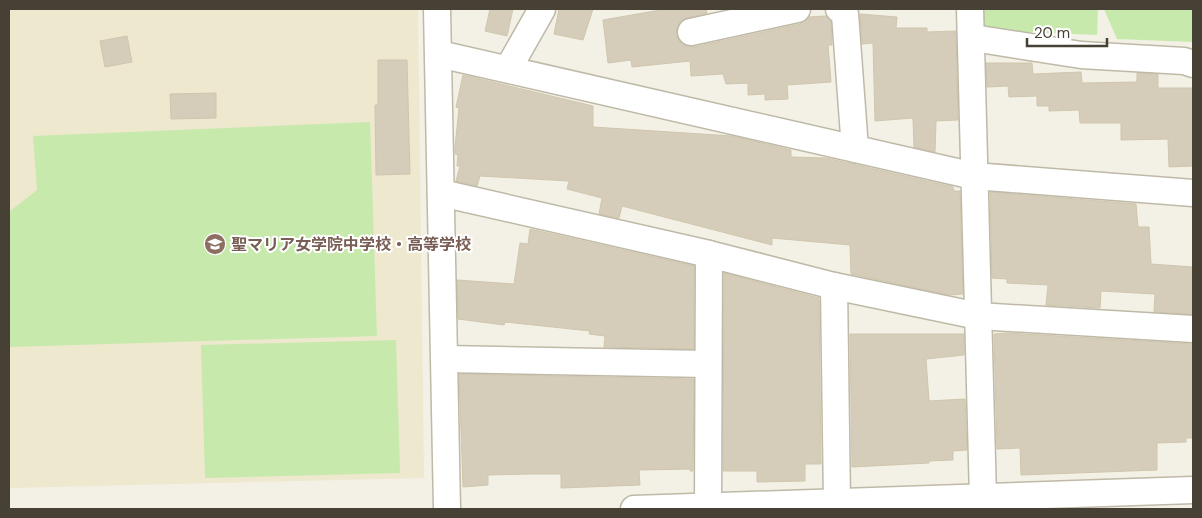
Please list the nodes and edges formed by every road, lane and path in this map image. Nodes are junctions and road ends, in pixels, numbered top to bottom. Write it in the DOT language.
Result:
graph roads {
  1 [pos="437,9"];
  2 [pos="542,9"];
  3 [pos="797,9"];
  4 [pos="839,9"];
  5 [pos="970,9"];
  6 [pos="691,32"];
  7 [pos="972,38"];
  8 [pos="440,54"];
  9 [pos="1193,64"];
  10 [pos="508,69"];
  11 [pos="855,149"];
  12 [pos="974,176"];
  13 [pos="441,193"];
  14 [pos="1193,193"];
  15 [pos="709,254"];
  16 [pos="834,286"];
  17 [pos="978,316"];
  18 [pos="1193,329"];
  19 [pos="445,359"];
  20 [pos="708,364"];
  21 [pos="1193,490"];
  22 [pos="983,498"];
  23 [pos="1058,502"];
  24 [pos="837,503"];
  25 [pos="914,505"];
  26 [pos="708,507"];
  27 [pos="796,507"];
  28 [pos="447,509"];
  29 [pos="634,509"];
  1 -- 8 [label="street"];
  2 -- 10 [label="street"];
  3 -- 6 [label="street"];
  4 -- 11 [label="street"];
  5 -- 7 [label="street"];
  7 -- 9 [label="street"];
  7 -- 12 [label="street"];
  8 -- 10 [label="street"];
  8 -- 13 [label="street"];
  10 -- 11 [label="street"];
  11 -- 12 [label="street"];
  12 -- 14 [label="street"];
  12 -- 17 [label="street"];
  13 -- 15 [label="street"];
  13 -- 19 [label="street"];
  15 -- 16 [label="street"];
  15 -- 20 [label="street"];
  16 -- 17 [label="street"];
  16 -- 24 [label="street"];
  17 -- 18 [label="street"];
  17 -- 22 [label="street"];
  19 -- 20 [label="street"];
  19 -- 28 [label="street"];
  20 -- 26 [label="street"];
  21 -- 23 [label="street"];
  22 -- 23 [label="street"];
  22 -- 25 [label="street"];
  24 -- 25 [label="street"];
  24 -- 27 [label="street"];
  26 -- 27 [label="street"];
  26 -- 29 [label="street"];
}
